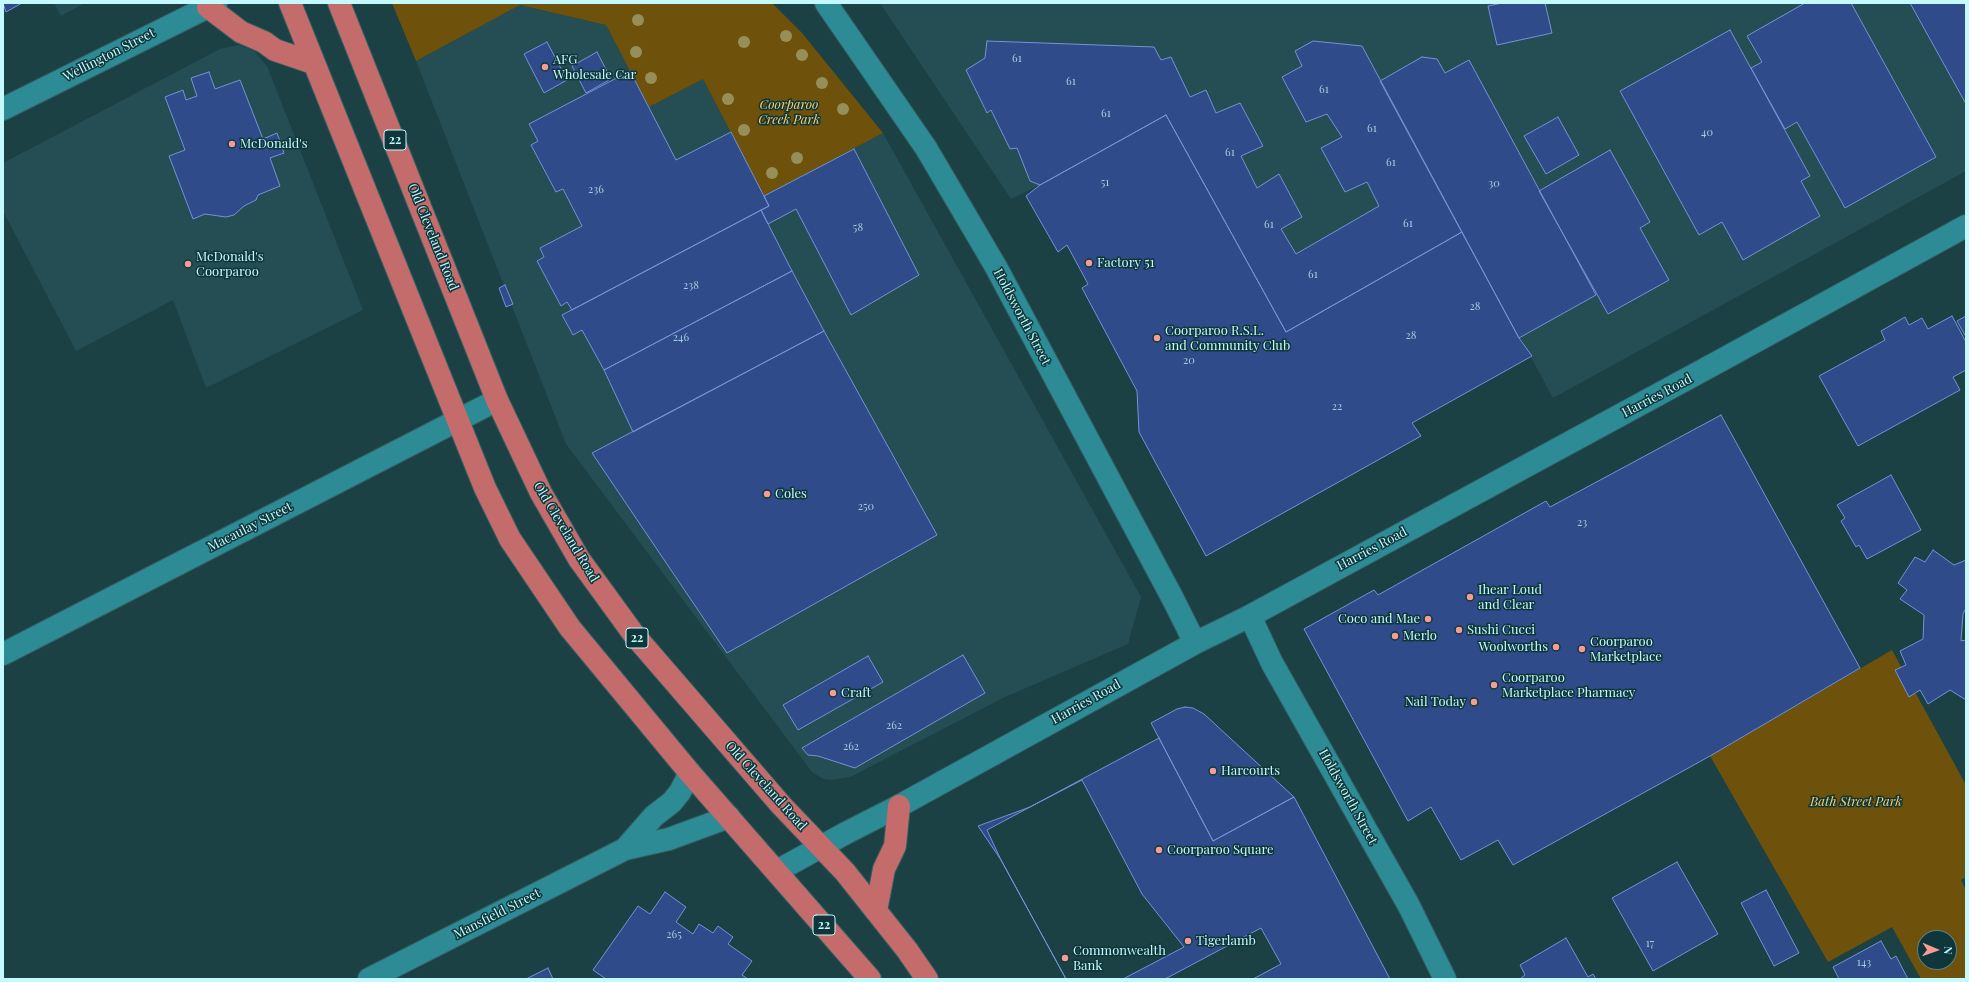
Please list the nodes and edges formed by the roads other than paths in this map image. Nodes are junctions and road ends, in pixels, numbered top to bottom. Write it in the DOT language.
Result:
graph roads {
  1 [pos="290,3"];
  2 [pos="339,3"];
  3 [pos="826,3"];
  4 [pos="212,5"];
  5 [pos="313,63"];
  6 [pos="3,109"];
  7 [pos="1966,226"];
  8 [pos="497,400"];
  9 [pos="458,421"];
  10 [pos="1250,616"];
  11 [pos="1195,643"];
  12 [pos="3,654"];
  13 [pos="690,773"];
  14 [pos="899,806"];
  15 [pos="729,817"];
  16 [pos="821,846"];
  17 [pos="625,849"];
  18 [pos="777,871"];
  19 [pos="876,911"];
  20 [pos="369,979"];
  21 [pos="870,979"];
  22 [pos="927,979"];
  23 [pos="1445,979"];
  1 -- 5 [label="highway, 22"];
  2 -- 8 [label="highway, Old Cleveland Road / 22"];
  3 -- 11 [label="street, Holdsworth Street"];
  4 -- 5 [label="highway"];
  4 -- 6 [label="street, Wellington Street"];
  5 -- 9 [label="highway, 22"];
  7 -- 10 [label="street, Harries Road"];
  8 -- 9 [label="street, Macaulay Street"];
  8 -- 16 [label="highway, Old Cleveland Road / 22"];
  9 -- 12 [label="street, Macaulay Street"];
  9 -- 13 [label="highway, 22"];
  10 -- 11 [label="street, Harries Road"];
  10 -- 23 [label="street, Holdsworth Street"];
  11 -- 14 [label="street, Harries Road"];
  13 -- 15 [label="highway, 22"];
  13 -- 17 [label="street, Mansfield Street"];
  14 -- 16 [label="street, Harries Road"];
  14 -- 19 [label="highway"];
  15 -- 17 [label="street, Mansfield Street"];
  15 -- 18 [label="highway, 22"];
  16 -- 18 [label="street, Harries Road"];
  16 -- 19 [label="highway, Old Cleveland Road / 22"];
  17 -- 20 [label="street, Mansfield Street"];
  18 -- 21 [label="highway, 22"];
  19 -- 22 [label="highway, Old Cleveland Road / 22"];
}
